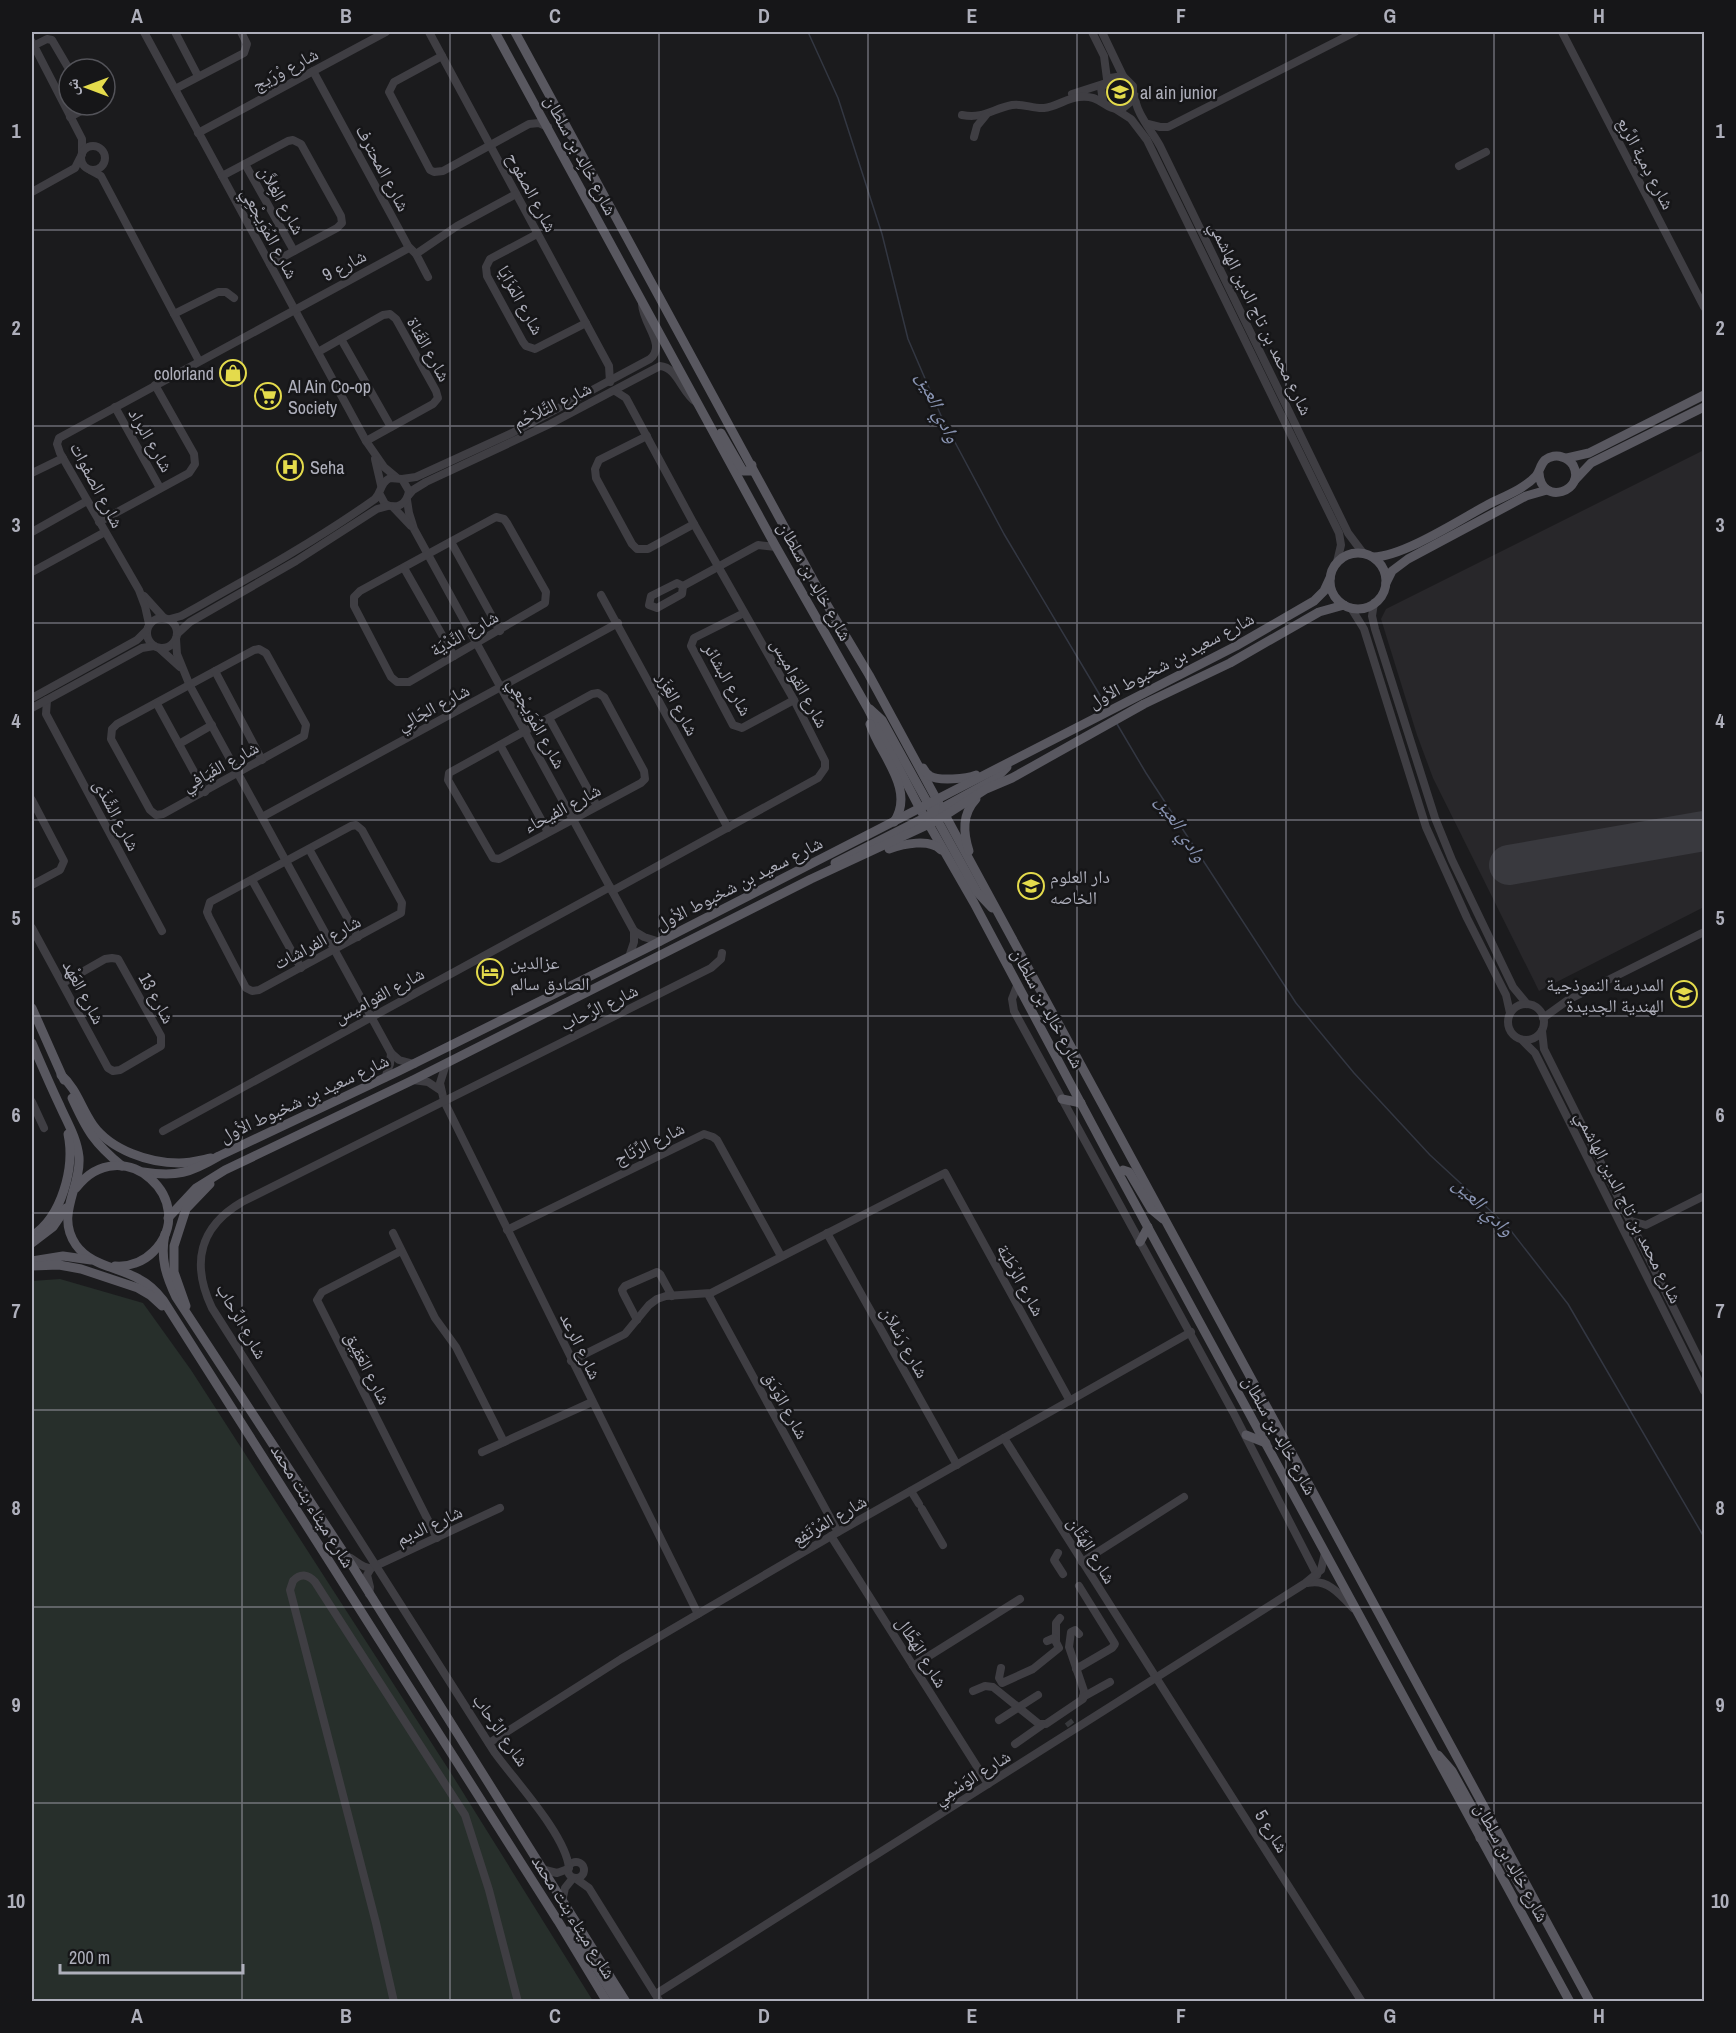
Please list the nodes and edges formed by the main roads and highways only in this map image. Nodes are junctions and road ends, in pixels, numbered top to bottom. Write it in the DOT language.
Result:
graph roads {
  1 [pos="495,32"];
  2 [pos="515,32"];
  3 [pos="607,238"];
  4 [pos="650,280"];
  5 [pos="1704,395"];
  6 [pos="1704,407"];
  7 [pos="705,416"];
  8 [pos="1567,458"];
  9 [pos="752,465"];
  10 [pos="1539,473"];
  11 [pos="1575,480"];
  12 [pos="1547,490"];
  13 [pos="1374,557"];
  14 [pos="1330,578"];
  15 [pos="1386,583"];
  16 [pos="1347,606"];
  17 [pos="1141,700"];
  18 [pos="867,707"];
  19 [pos="910,751"];
  20 [pos="1026,755"];
  21 [pos="986,789"];
  22 [pos="933,813"];
  23 [pos="893,823"];
  24 [pos="974,867"];
  25 [pos="823,875"];
  26 [pos="811,879"];
  27 [pos="974,903"];
  28 [pos="996,910"];
  29 [pos="32,1008"];
  30 [pos="32,1043"];
  31 [pos="61,1075"];
  32 [pos="52,1089"];
  33 [pos="1062,1099"];
  34 [pos="1081,1103"];
  35 [pos="219,1156"];
  36 [pos="122,1166"];
  37 [pos="225,1170"];
  38 [pos="143,1172"];
  39 [pos="1119,1173"];
  40 [pos="74,1191"];
  41 [pos="69,1203"];
  42 [pos="168,1218"];
  43 [pos="1165,1220"];
  44 [pos="1148,1227"];
  45 [pos="165,1234"];
  46 [pos="32,1236"];
  47 [pos="1140,1242"];
  48 [pos="32,1243"];
  49 [pos="92,1260"];
  50 [pos="32,1261"];
  51 [pos="32,1266"];
  52 [pos="106,1266"];
  53 [pos="190,1318"];
  54 [pos="178,1324"];
  55 [pos="1246,1435"];
  56 [pos="1266,1443"];
  57 [pos="1431,1749"];
  58 [pos="1491,1818"];
  59 [pos="1480,1838"];
  60 [pos="1539,1906"];
  61 [pos="558,1921"];
  62 [pos="607,2001"];
  63 [pos="617,2001"];
  64 [pos="626,2001"];
  65 [pos="1570,2001"];
  66 [pos="1590,2001"];
  1 -- 3 [label="main road, شارع خالِد بن سلطان"];
  2 -- 4 [label="main road, شارع خالِد بن سلطان"];
  3 -- 4 [label="main road"];
  3 -- 7 [label="main road, شارع خالِد بن سلطان"];
  4 -- 9 [label="main road, شارع خالِد بن سلطان"];
  5 -- 8 [label="main road"];
  6 -- 11 [label="main road"];
  7 -- 9 [label="main road"];
  7 -- 18 [label="main road, شارع خالِد بن سلطان"];
  8 -- 10 [label="main road"];
  8 -- 11 [label="main road"];
  9 -- 19 [label="main road, شارع خالِد بن سلطان"];
  10 -- 12 [label="main road"];
  10 -- 13 [label="main road"];
  11 -- 12 [label="main road"];
  12 -- 15 [label="main road"];
  13 -- 14 [label="main road"];
  13 -- 15 [label="main road"];
  14 -- 16 [label="main road"];
  14 -- 17 [label="main road, شارع سعيد بن شخبوط الأول"];
  15 -- 16 [label="main road"];
  16 -- 17 [label="main road, شارع سعيد بن شخبوط الأول"];
  17 -- 20 [label="main road, شارع سعيد بن شخبوط الأول"];
  17 -- 21 [label="main road, شارع سعيد بن شخبوط الأول"];
  18 -- 22 [label="main road, شارع خالِد بن سلطان"];
  18 -- 23 [label="main road"];
  19 -- 20 [label="main road"];
  19 -- 22 [label="main road, شارع خالِد بن سلطان"];
  20 -- 22 [label="main road, شارع سعيد بن شخبوط الأول"];
  21 -- 22 [label="main road, شارع سعيد بن شخبوط الأول"];
  21 -- 24 [label="main road"];
  22 -- 23 [label="main road, شارع سعيد بن شخبوط الأول"];
  22 -- 24 [label="main road, شارع خالِد بن سلطان"];
  22 -- 25 [label="main road, شارع سعيد بن شخبوط الأول"];
  22 -- 26 [label="main road"];
  22 -- 27 [label="main road, شارع خالِد بن سلطان"];
  22 -- 28 [label="main road"];
  23 -- 35 [label="main road, شارع سعيد بن شخبوط الأول"];
  24 -- 28 [label="main road, شارع خالِد بن سلطان"];
  25 -- 26 [label="main road, شارع سعيد بن شخبوط الأول"];
  25 -- 27 [label="main road"];
  26 -- 37 [label="main road, شارع سعيد بن شخبوط الأول"];
  27 -- 34 [label="main road, شارع خالِد بن سلطان"];
  28 -- 43 [label="main road, شارع خالِد بن سلطان"];
  29 -- 31 [label="main road"];
  30 -- 32 [label="main road, شارع ميثاء بنت محمد"];
  31 -- 35 [label="main road"];
  31 -- 36 [label="main road"];
  32 -- 40 [label="main road, شارع ميثاء بنت محمد"];
  32 -- 46 [label="main road"];
  33 -- 34 [label="main road"];
  34 -- 39 [label="main road, شارع خالِد بن سلطان"];
  35 -- 38 [label="main road, شارع سعيد بن شخبوط الأول"];
  36 -- 38 [label="main road"];
  36 -- 40 [label="main road"];
  37 -- 42 [label="main road, شارع سعيد بن شخبوط الأول"];
  37 -- 53 [label="main road"];
  38 -- 42 [label="main road"];
  39 -- 43 [label="main road"];
  39 -- 44 [label="main road, شارع خالِد بن سلطان"];
  40 -- 41 [label="main road, شارع ميثاء بنت محمد"];
  41 -- 48 [label="main road"];
  41 -- 49 [label="main road, شارع ميثاء بنت محمد"];
  42 -- 45 [label="main road"];
  43 -- 58 [label="main road, شارع خالِد بن سلطان"];
  44 -- 47 [label="main road"];
  44 -- 56 [label="main road, شارع خالِد بن سلطان"];
  45 -- 52 [label="main road"];
  45 -- 53 [label="main road, شارع ميثاء بنت محمد"];
  49 -- 50 [label="main road"];
  49 -- 52 [label="main road, شارع ميثاء بنت محمد"];
  51 -- 54 [label="main road"];
  52 -- 54 [label="main road, شارع ميثاء بنت محمد"];
  53 -- 64 [label="main road, شارع ميثاء بنت محمد"];
  54 -- 61 [label="main road, شارع ميثاء بنت محمد"];
  55 -- 56 [label="main road"];
  56 -- 57 [label="main road, شارع خالِد بن سلطان"];
  57 -- 58 [label="main road"];
  57 -- 59 [label="main road, شارع خالِد بن سلطان"];
  58 -- 60 [label="main road, شارع خالِد بن سلطان"];
  59 -- 60 [label="main road"];
  59 -- 65 [label="main road, شارع خالِد بن سلطان"];
  60 -- 66 [label="main road, شارع خالِد بن سلطان"];
  61 -- 62 [label="main road, شارع ميثاء بنت محمد"];
  61 -- 63 [label="main road"];
}
